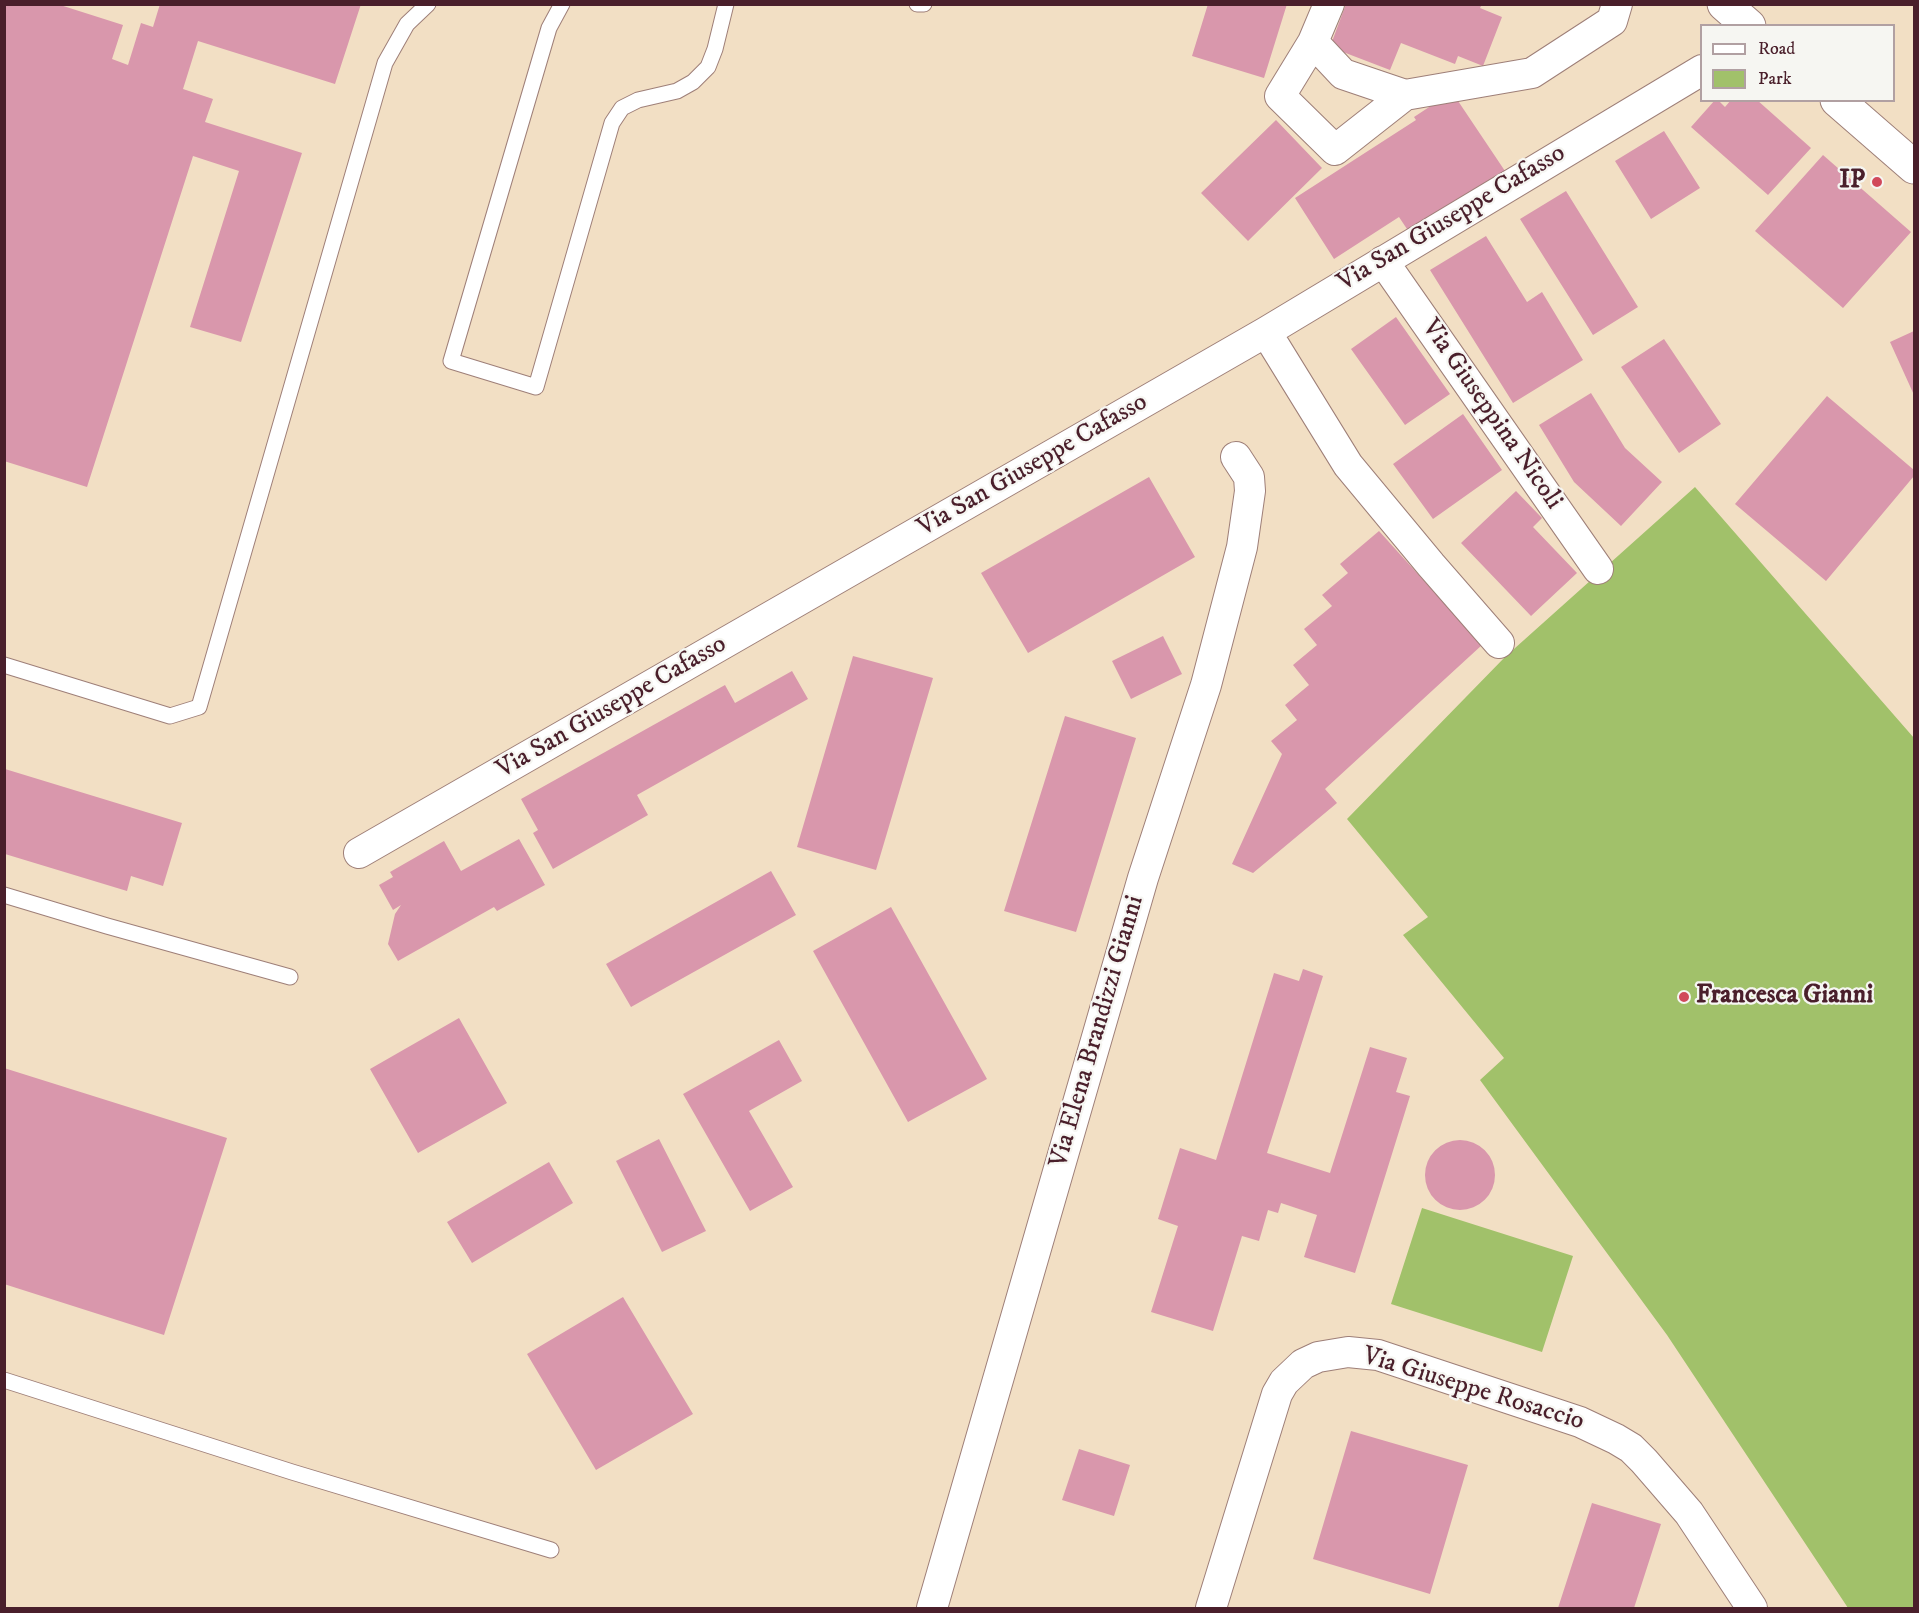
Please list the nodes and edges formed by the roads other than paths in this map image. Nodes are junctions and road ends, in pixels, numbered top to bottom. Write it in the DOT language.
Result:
graph roads {
  1 [pos="428,4"];
  2 [pos="562,4"];
  3 [pos="726,4"];
  4 [pos="917,4"];
  5 [pos="924,4"];
  6 [pos="1329,4"];
  7 [pos="1617,4"];
  8 [pos="1724,4"];
  9 [pos="1747,24"];
  10 [pos="1313,42"];
  11 [pos="1700,71"];
  12 [pos="1405,95"];
  13 [pos="1839,102"];
  14 [pos="1914,167"];
  15 [pos="1383,261"];
  16 [pos="1266,332"];
  17 [pos="1236,457"];
  18 [pos="1598,569"];
  19 [pos="1499,642"];
  20 [pos="4,665"];
  21 [pos="359,853"];
  22 [pos="4,895"];
  23 [pos="290,977"];
  24 [pos="4,1380"];
  25 [pos="551,1550"];
  26 [pos="932,1608"];
  27 [pos="1211,1608"];
  28 [pos="1752,1608"];
  1 -- 20 [label="lane"];
  2 -- 3 [label="lane"];
  4 -- 5 [label="lane"];
  6 -- 10 [label="street"];
  7 -- 12 [label="street"];
  8 -- 9 [label="street"];
  10 -- 12 [label="street"];
  10 -- 12 [label="street"];
  11 -- 15 [label="street, Via San Giuseppe Cafasso"];
  13 -- 14 [label="street"];
  15 -- 16 [label="street, Via San Giuseppe Cafasso"];
  15 -- 18 [label="street, Via Giuseppina Nicoli"];
  16 -- 19 [label="street"];
  16 -- 21 [label="street, Via San Giuseppe Cafasso"];
  17 -- 26 [label="street, Via Elena Brandizzi Gianni"];
  22 -- 23 [label="lane"];
  24 -- 25 [label="lane"];
  27 -- 28 [label="street, Via Giuseppe Rosaccio"];
}
